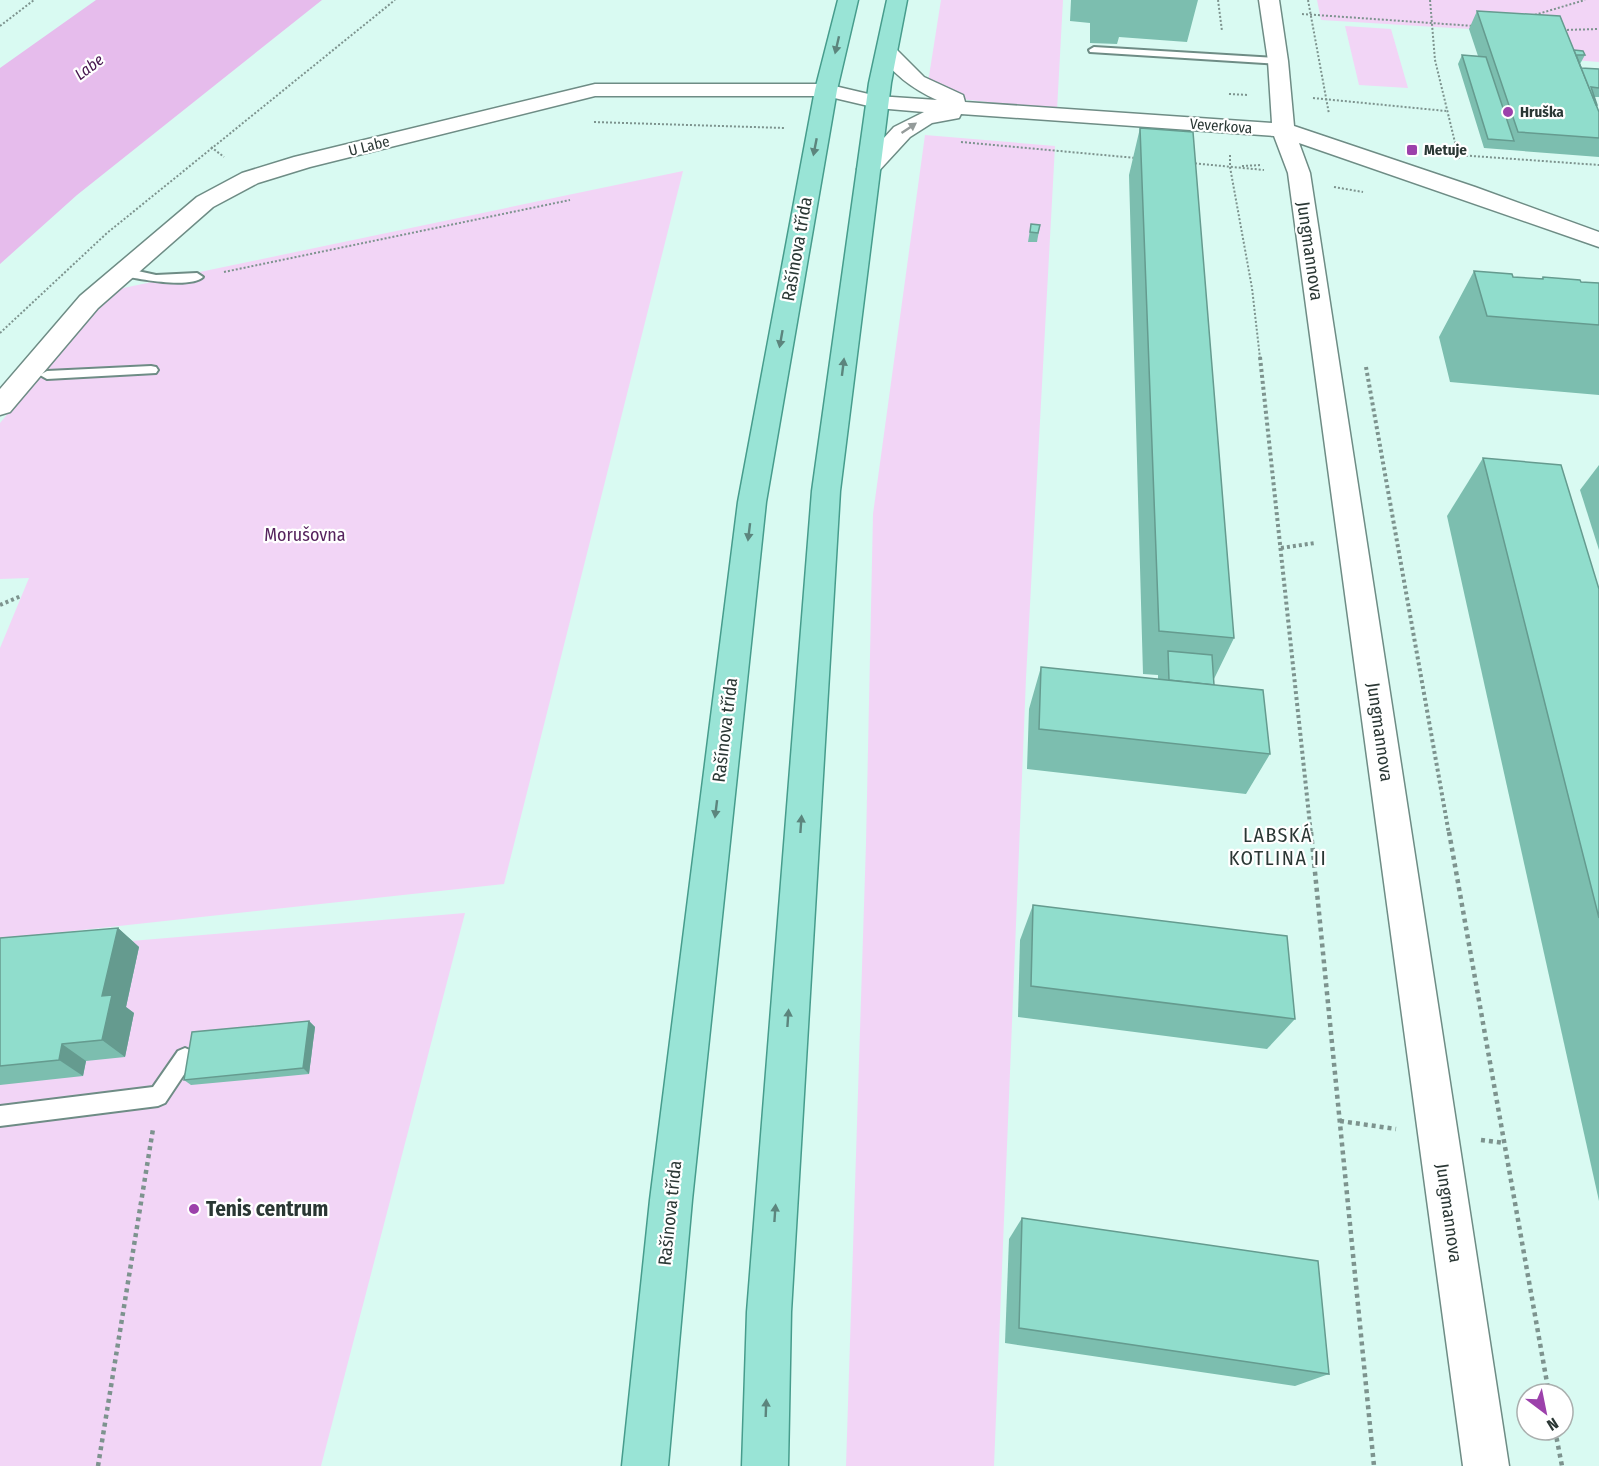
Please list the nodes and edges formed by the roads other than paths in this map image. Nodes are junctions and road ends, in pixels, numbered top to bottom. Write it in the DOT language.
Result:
graph roads {
  1 [pos="848,0"];
  2 [pos="897,0"];
  3 [pos="1270,6"];
  4 [pos="1094,50"];
  5 [pos="887,51"];
  6 [pos="1278,61"];
  7 [pos="826,90"];
  8 [pos="877,102"];
  9 [pos="976,109"];
  10 [pos="1283,130"];
  11 [pos="868,169"];
  12 [pos="1599,240"];
  13 [pos="124,272"];
  14 [pos="197,277"];
  15 [pos="151,370"];
  16 [pos="47,375"];
  17 [pos="0,406"];
  18 [pos="185,1058"];
  19 [pos="0,1116"];
  20 [pos="645,1466"];
  21 [pos="765,1466"];
  22 [pos="1486,1466"];
  1 -- 7 [label="main road, Rašínova třída, one-way"];
  2 -- 5 [label="main road"];
  3 -- 6 [label="street, Jungmannova"];
  4 -- 6 [label="lane"];
  5 -- 8 [label="main road"];
  5 -- 9 [label="street"];
  6 -- 10 [label="street, Jungmannova"];
  7 -- 8 [label="street, Veverkova"];
  7 -- 13 [label="street, U Labe"];
  7 -- 20 [label="main road, Rašínova třída, one-way"];
  8 -- 9 [label="street, Veverkova"];
  8 -- 11 [label="main road"];
  9 -- 10 [label="street, Veverkova"];
  11 -- 9 [label="street, one-way"];
  10 -- 12 [label="street, Veverkova"];
  10 -- 22 [label="street, Jungmannova"];
  21 -- 11 [label="main road, one-way"];
  13 -- 14 [label="lane"];
  13 -- 17 [label="street, U Labe"];
  15 -- 16 [label="lane"];
  18 -- 19 [label="lane"];
}
